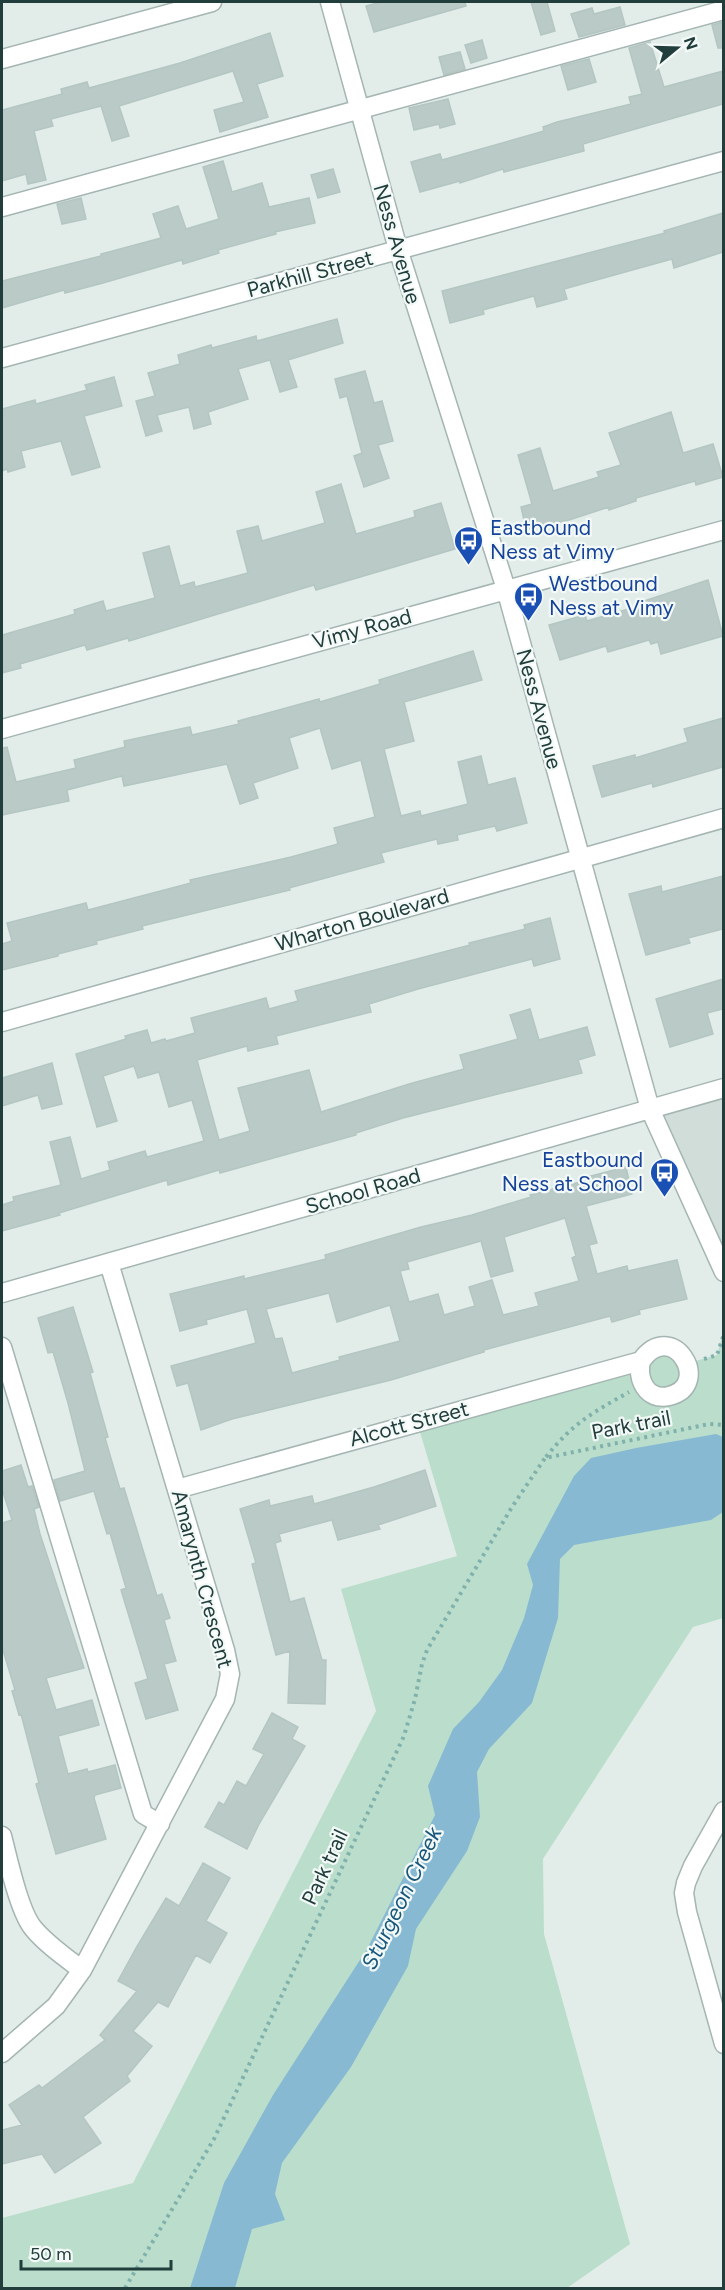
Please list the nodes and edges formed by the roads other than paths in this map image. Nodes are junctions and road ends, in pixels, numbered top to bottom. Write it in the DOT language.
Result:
graph roads {
  1 [pos="212,2"];
  2 [pos="330,2"];
  3 [pos="723,10"];
  4 [pos="2,59"];
  5 [pos="359,110"];
  6 [pos="723,161"];
  7 [pos="2,207"];
  8 [pos="398,249"];
  9 [pos="2,358"];
  10 [pos="723,530"];
  11 [pos="506,590"];
  12 [pos="2,729"];
  13 [pos="723,818"];
  14 [pos="580,859"];
  15 [pos="2,1022"];
  16 [pos="723,1088"];
  17 [pos="650,1109"];
  18 [pos="109,1263"];
  19 [pos="723,1272"];
  20 [pos="2,1293"];
  21 [pos="2,1347"];
  22 [pos="641,1361"];
  23 [pos="177,1489"];
  24 [pos="723,1811"];
  25 [pos="160,1824"];
  26 [pos="2,1836"];
  27 [pos="82,1970"];
  28 [pos="723,2044"];
  29 [pos="2,2053"];
  1 -- 4 [label="street"];
  2 -- 5 [label="street, Ness Avenue"];
  3 -- 5 [label="street"];
  5 -- 7 [label="street"];
  5 -- 8 [label="street, Ness Avenue"];
  6 -- 8 [label="street, Parkhill Street"];
  8 -- 9 [label="street, Parkhill Street"];
  8 -- 11 [label="street, Ness Avenue"];
  10 -- 11 [label="street, Vimy Road"];
  11 -- 12 [label="street, Vimy Road"];
  11 -- 14 [label="street, Ness Avenue"];
  13 -- 14 [label="street, Wharton Boulevard"];
  14 -- 15 [label="street, Wharton Boulevard"];
  14 -- 17 [label="street, Ness Avenue"];
  16 -- 17 [label="street, School Road"];
  17 -- 18 [label="street, School Road"];
  17 -- 19 [label="street, Ness Avenue"];
  18 -- 20 [label="street, School Road"];
  18 -- 23 [label="street, Amarynth Crescent"];
  21 -- 25 [label="street"];
  22 -- 22 [label="street, Alcott Street"];
  22 -- 23 [label="street, Alcott Street"];
  23 -- 25 [label="street, Amarynth Crescent"];
  24 -- 28 [label="street"];
  25 -- 27 [label="street, Amarynth Crescent"];
  26 -- 27 [label="street"];
  27 -- 29 [label="street, Amarynth Crescent"];
}
